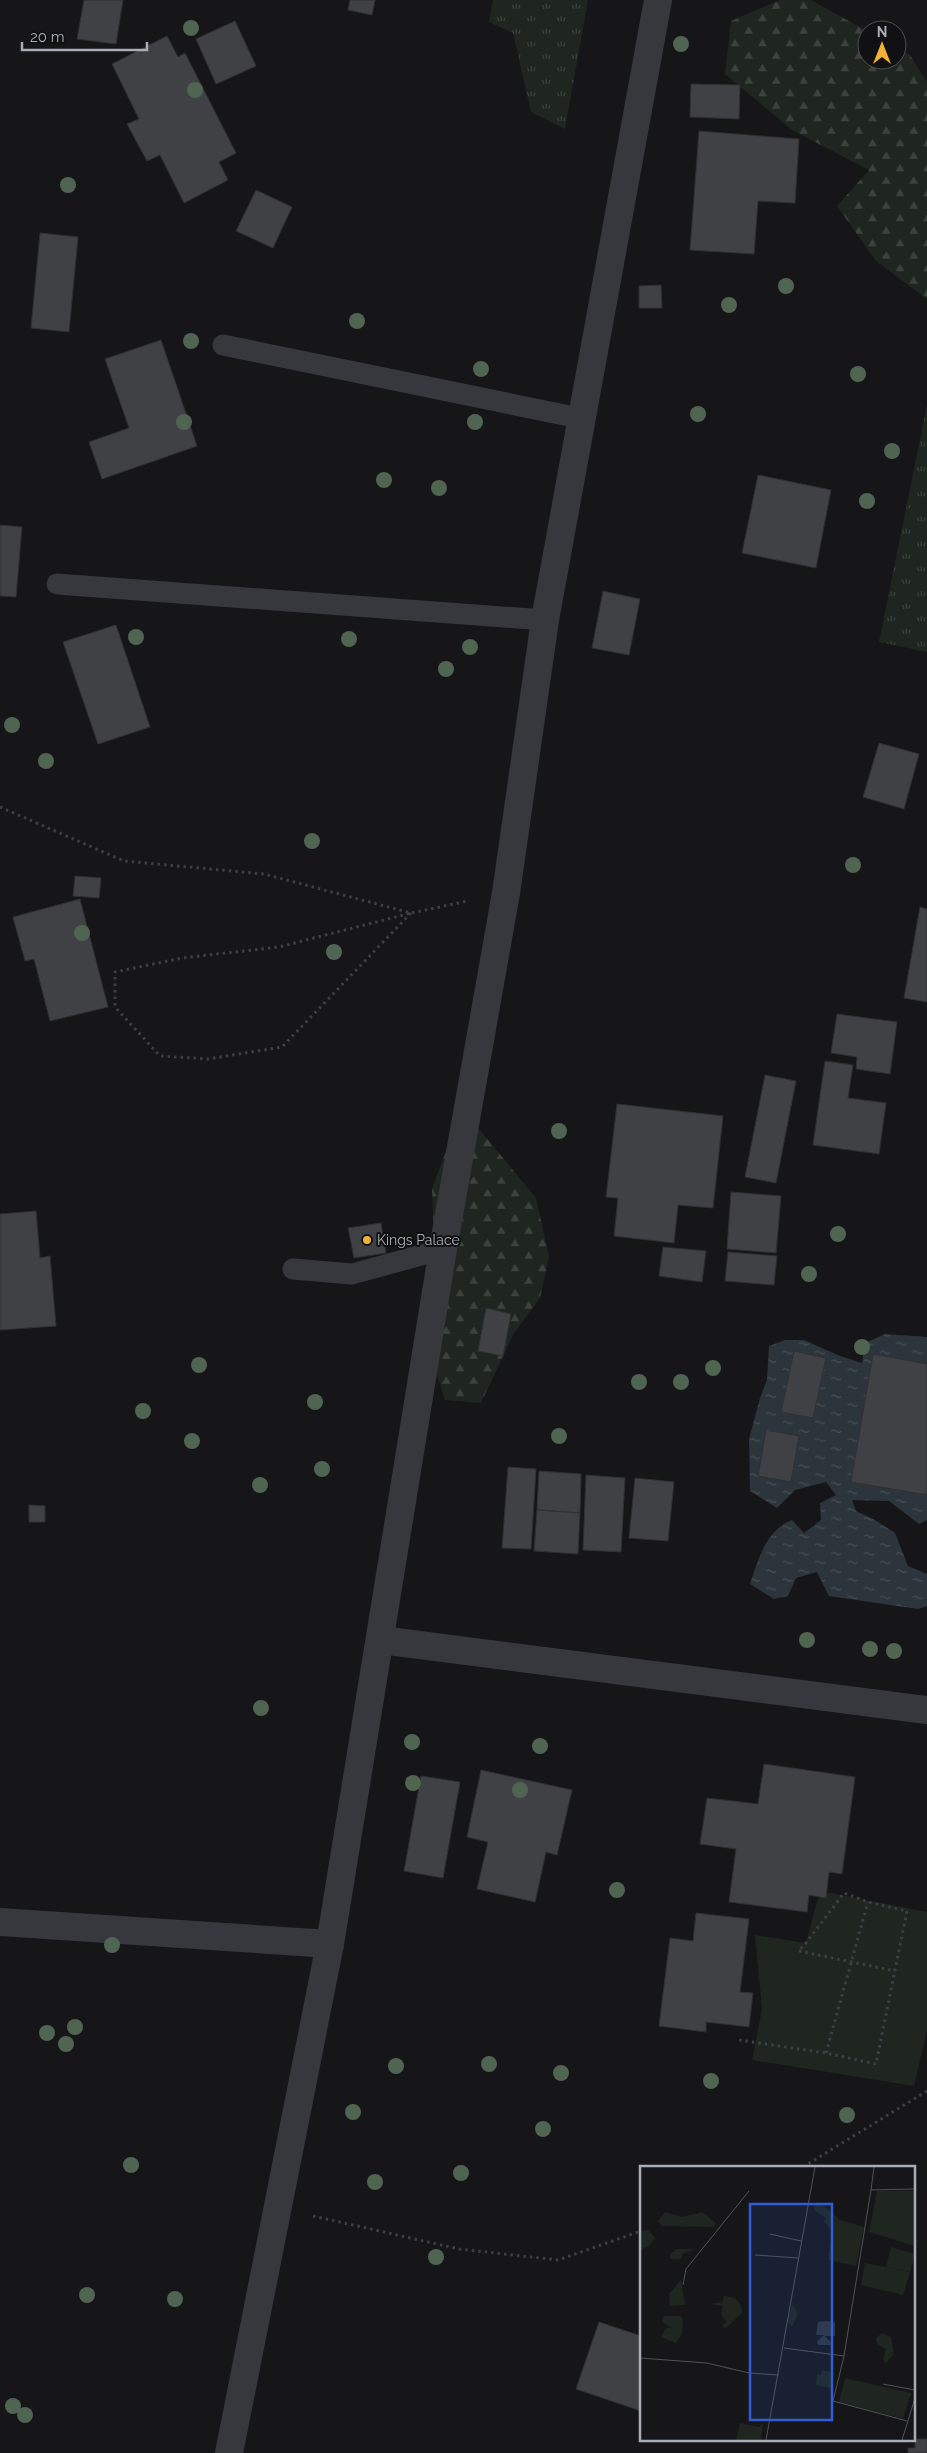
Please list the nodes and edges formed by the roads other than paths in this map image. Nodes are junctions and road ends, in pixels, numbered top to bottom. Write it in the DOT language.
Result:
graph roads {
  1 [pos="658,0"];
  2 [pos="223,346"];
  3 [pos="584,419"];
  4 [pos="57,584"];
  5 [pos="545,620"];
  6 [pos="443,1249"];
  7 [pos="293,1269"];
  8 [pos="381,1640"];
  9 [pos="927,1710"];
  10 [pos="0,1922"];
  11 [pos="330,1944"];
  12 [pos="228,2453"];
  1 -- 3 [label="street"];
  2 -- 3 [label="lane"];
  3 -- 5 [label="street"];
  4 -- 5 [label="lane"];
  5 -- 6 [label="street"];
  6 -- 7 [label="lane"];
  6 -- 8 [label="street"];
  8 -- 9 [label="street"];
  8 -- 11 [label="street"];
  10 -- 11 [label="street"];
  11 -- 12 [label="street"];
}
